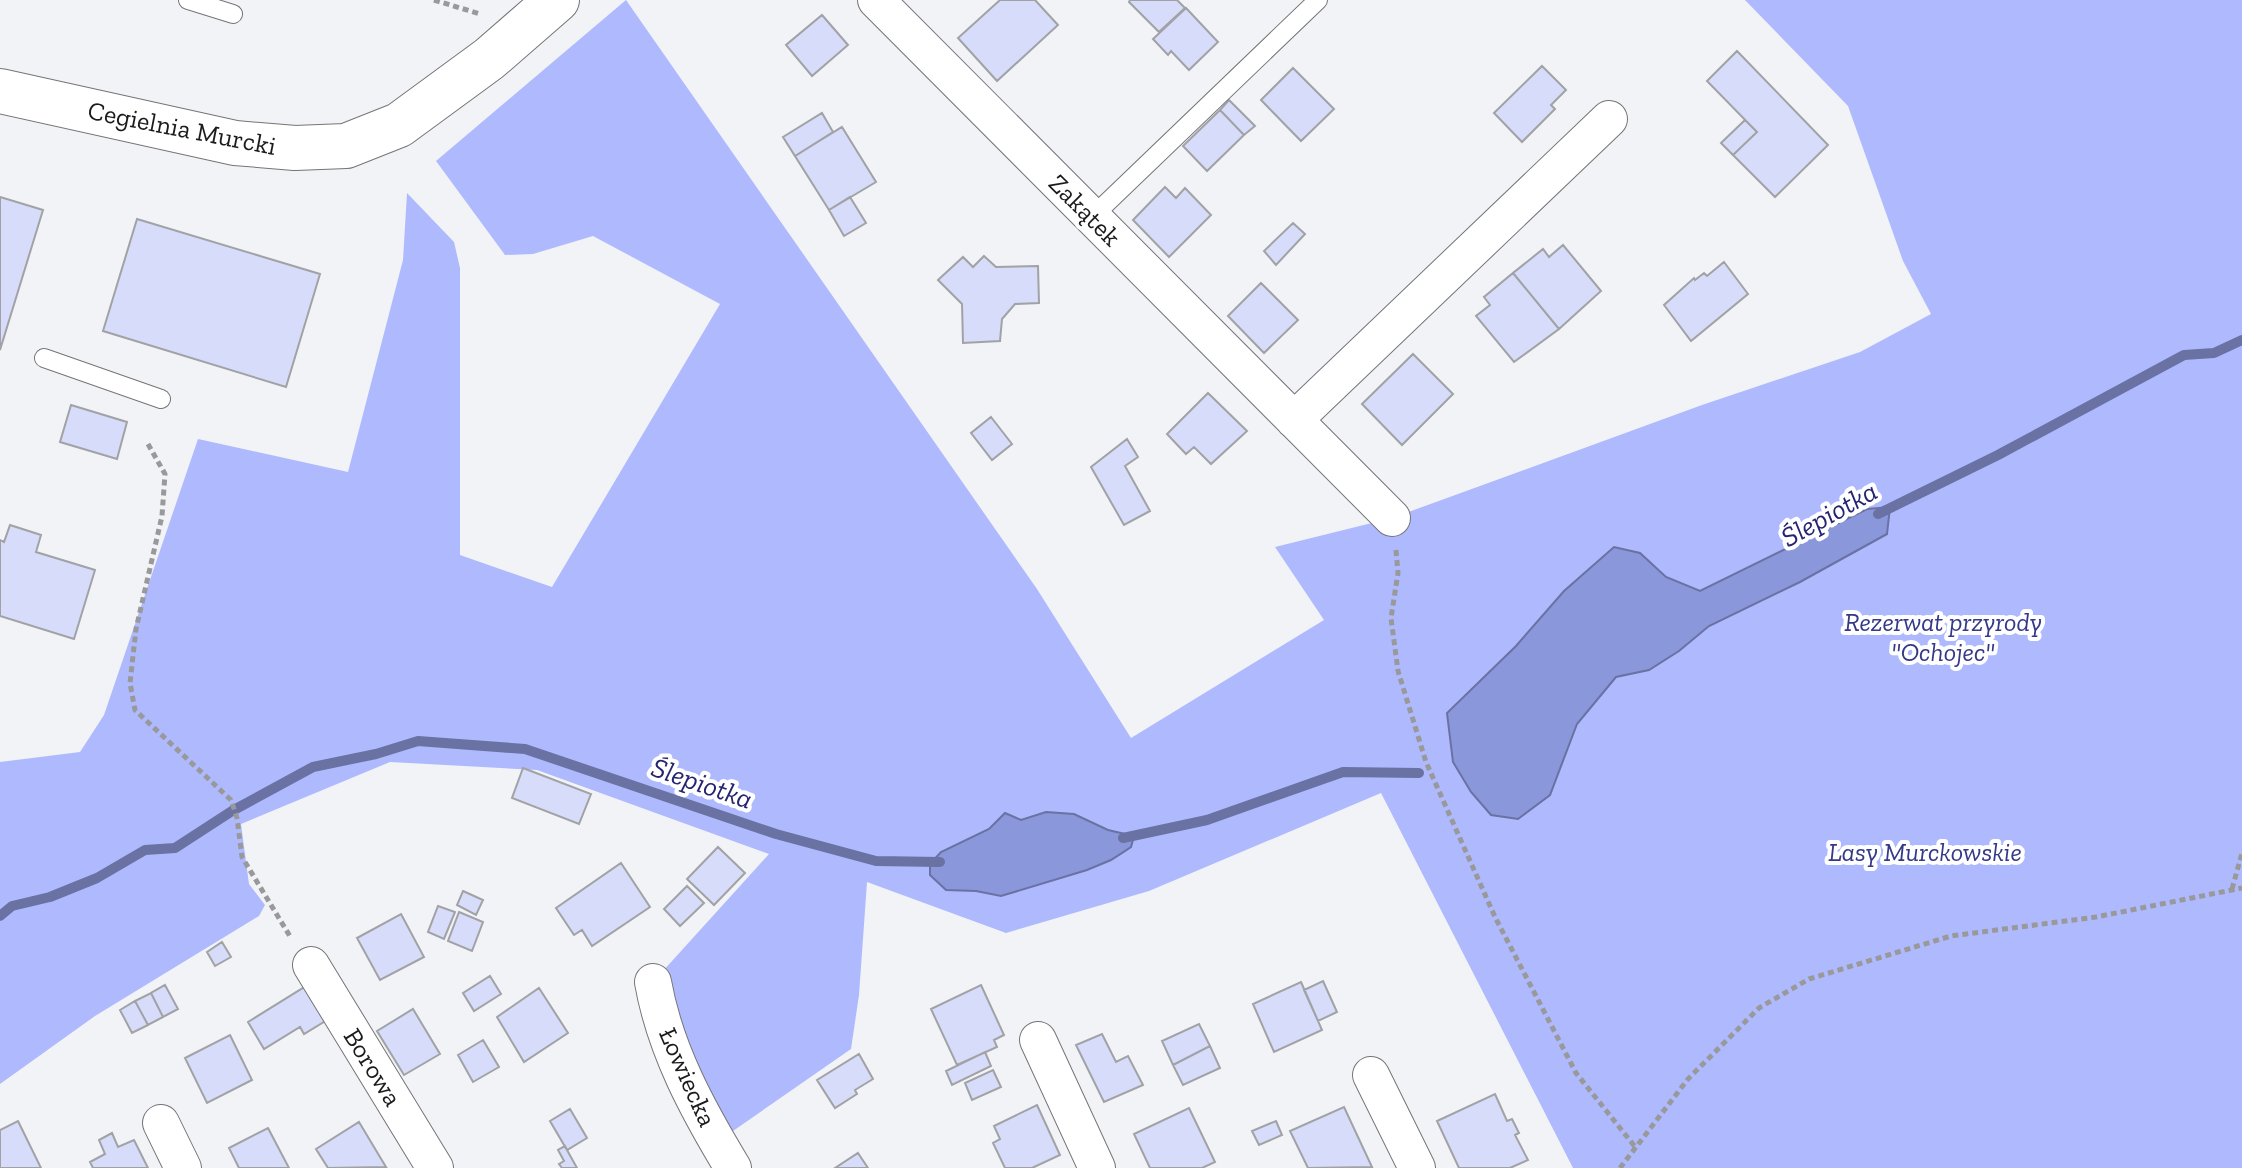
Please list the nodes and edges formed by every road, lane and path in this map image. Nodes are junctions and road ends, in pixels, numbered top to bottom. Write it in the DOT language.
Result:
graph roads {
  1 [pos="188,0"];
  2 [pos="557,0"];
  3 [pos="876,0"];
  4 [pos="1318,0"];
  5 [pos="233,14"];
  6 [pos="0,91"];
  7 [pos="1609,119"];
  8 [pos="1092,217"];
  9 [pos="44,358"];
  10 [pos="161,399"];
  11 [pos="1294,420"];
  12 [pos="148,444"];
  13 [pos="1392,518"];
  14 [pos="2242,853"];
  15 [pos="2242,888"];
  16 [pos="2232,889"];
  17 [pos="288,933"];
  18 [pos="311,965"];
  19 [pos="653,982"];
  20 [pos="1038,1040"];
  21 [pos="1371,1075"];
  22 [pos="161,1123"];
  23 [pos="1636,1148"];
  24 [pos="183,1168"];
  25 [pos="435,1168"];
  26 [pos="733,1168"];
  27 [pos="1097,1168"];
  28 [pos="1417,1168"];
  29 [pos="1620,1168"];
  1 -- 5 [label="lane"];
  2 -- 6 [label="street, Cegielnia Murcki"];
  3 -- 8 [label="street, Zakątek"];
  4 -- 8 [label="lane"];
  7 -- 11 [label="street"];
  8 -- 11 [label="street, Zakątek"];
  9 -- 10 [label="lane"];
  11 -- 13 [label="street, Zakątek"];
  12 -- 17 [label="path"];
  13 -- 23 [label="path"];
  14 -- 16 [label="path"];
  15 -- 16 [label="path"];
  16 -- 23 [label="path"];
  18 -- 25 [label="street, Borowa"];
  19 -- 26 [label="street, Łowiecka"];
  20 -- 27 [label="street"];
  21 -- 28 [label="street"];
  22 -- 24 [label="street"];
  23 -- 29 [label="path"];
}
